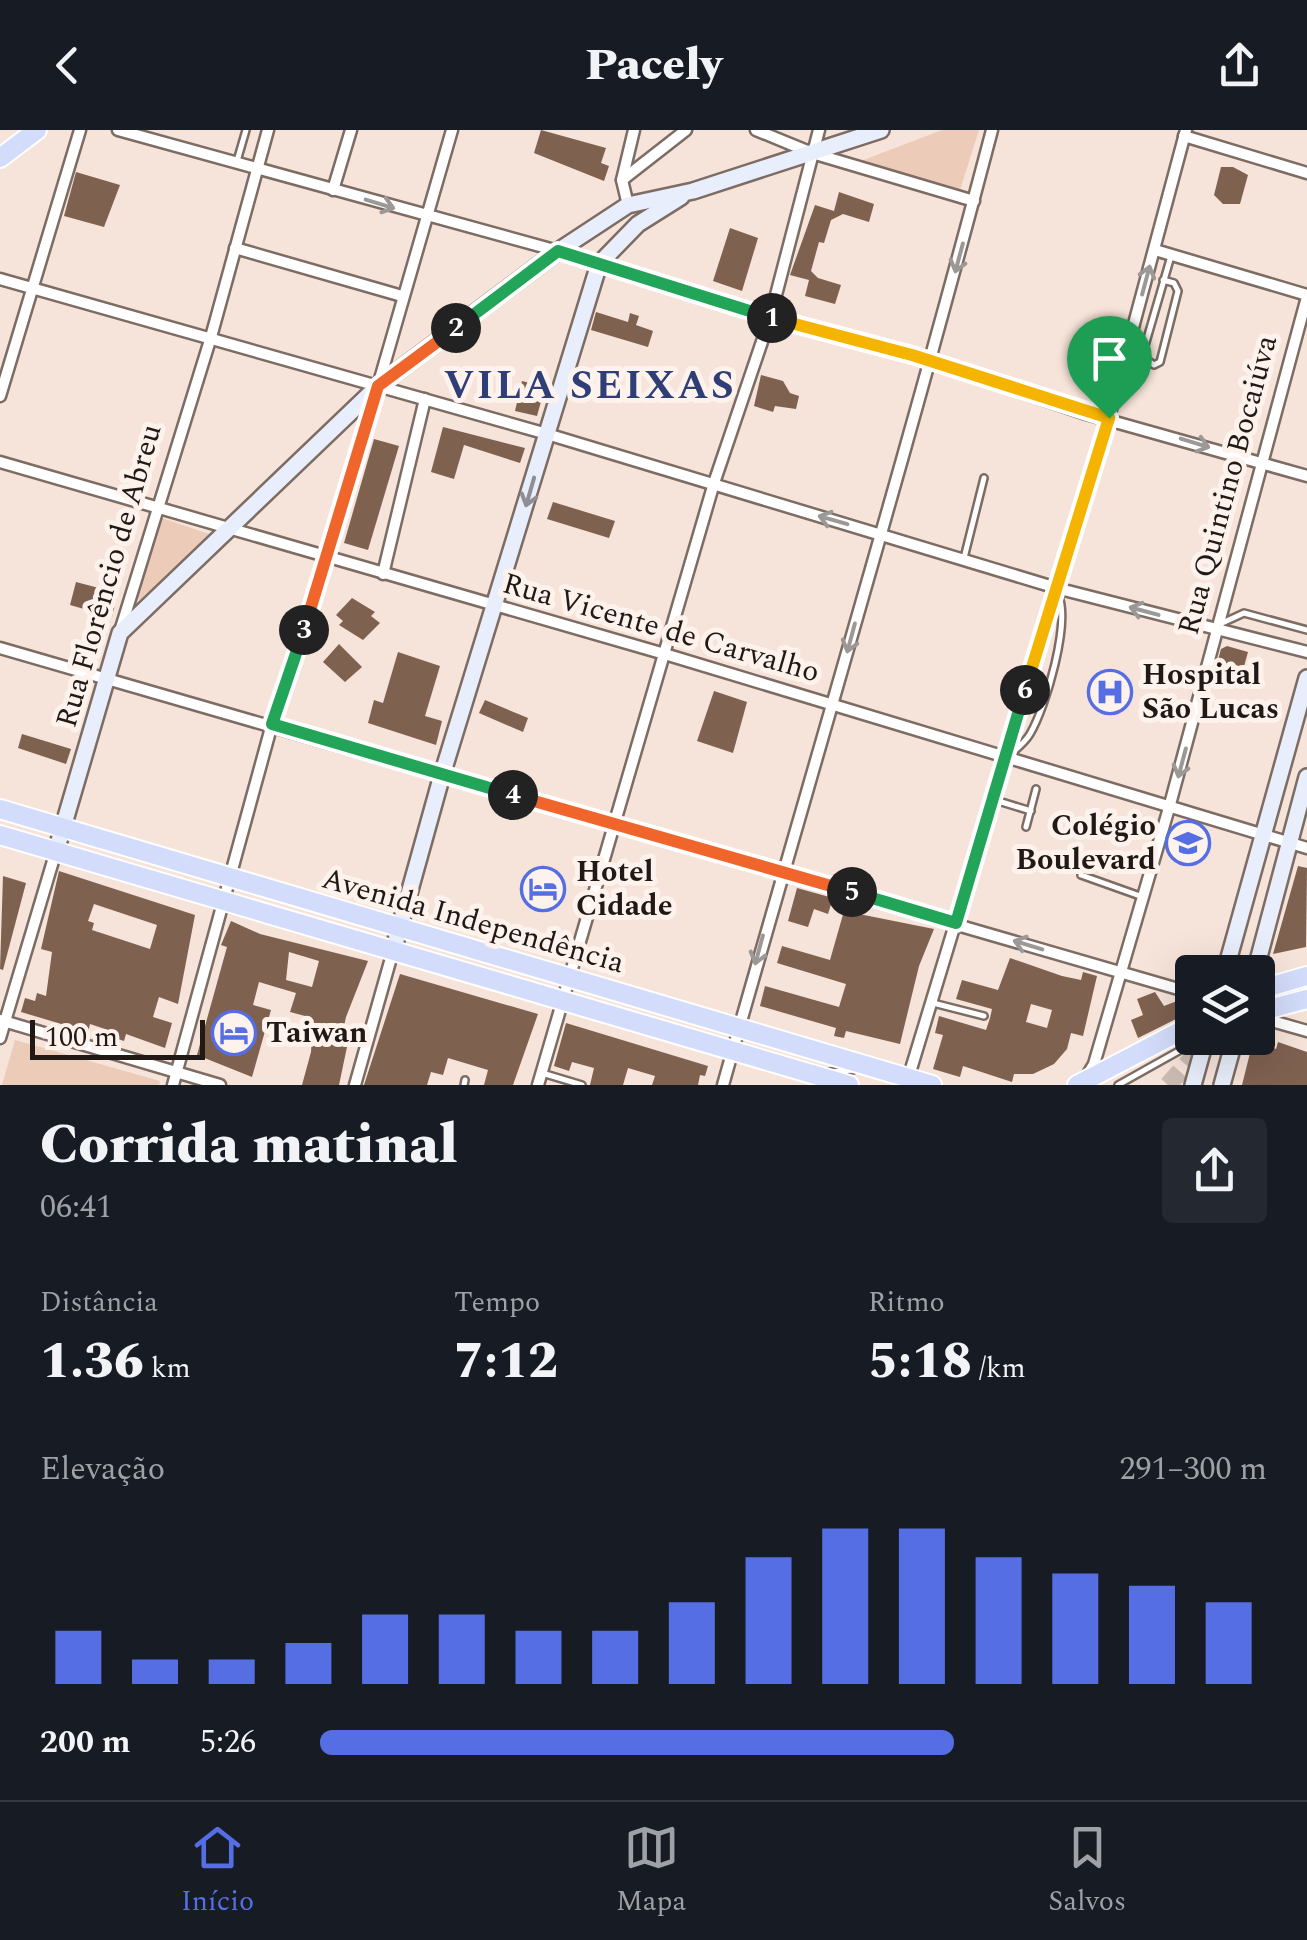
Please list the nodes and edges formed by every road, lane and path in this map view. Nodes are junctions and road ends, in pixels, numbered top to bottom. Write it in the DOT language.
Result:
graph roads {
  1 [pos="37,130"];
  2 [pos="80,130"];
  3 [pos="118,130"];
  4 [pos="246,130"];
  5 [pos="268,130"];
  6 [pos="351,130"];
  7 [pos="452,130"];
  8 [pos="634,130"];
  9 [pos="686,130"];
  10 [pos="756,130"];
  11 [pos="819,130"];
  12 [pos="881,130"];
  13 [pos="992,130"];
  14 [pos="1185,133"];
  15 [pos="812,152"];
  16 [pos="0,158"];
  17 [pos="238,162"];
  18 [pos="258,167"];
  19 [pos="1307,174"];
  20 [pos="622,180"];
  21 [pos="332,190"];
  22 [pos="693,190"];
  23 [pos="974,201"];
  24 [pos="628,205"];
  25 [pos="426,218"];
  26 [pos="638,224"];
  27 [pos="235,248"];
  28 [pos="1155,250"];
  29 [pos="558,251"];
  30 [pos="1171,256"];
  31 [pos="599,264"];
  32 [pos="0,279"];
  33 [pos="1164,280"];
  34 [pos="31,289"];
  35 [pos="402,296"];
  36 [pos="1307,296"];
  37 [pos="770,318"];
  38 [pos="211,336"];
  39 [pos="932,361"];
  40 [pos="378,386"];
  41 [pos="0,396"];
  42 [pos="425,398"];
  43 [pos="1109,418"];
  44 [pos="547,434"];
  45 [pos="0,462"];
  46 [pos="1260,463"];
  47 [pos="1307,476"];
  48 [pos="984,478"];
  49 [pos="714,483"];
  50 [pos="158,510"];
  51 [pos="224,530"];
  52 [pos="879,533"];
  53 [pos="326,557"];
  54 [pos="964,559"];
  55 [pos="383,574"];
  56 [pos="1056,587"];
  57 [pos="496,605"];
  58 [pos="1219,628"];
  59 [pos="1307,630"];
  60 [pos="120,633"];
  61 [pos="0,648"];
  62 [pos="1307,652"];
  63 [pos="665,654"];
  64 [pos="108,677"];
  65 [pos="1307,678"];
  66 [pos="832,705"];
  67 [pos="272,724"];
  68 [pos="1005,759"];
  69 [pos="442,775"];
  70 [pos="1307,778"];
  71 [pos="1036,789"];
  72 [pos="994,799"];
  73 [pos="1169,808"];
  74 [pos="0,810"];
  75 [pos="1031,811"];
  76 [pos="614,824"];
  77 [pos="1026,827"];
  78 [pos="62,828"];
  79 [pos="0,834"];
  80 [pos="1263,836"];
  81 [pos="1288,842"];
  82 [pos="1307,848"];
  83 [pos="56,852"];
  84 [pos="780,871"];
  85 [pos="1081,874"];
  86 [pos="232,878"];
  87 [pos="1143,897"];
  88 [pos="226,900"];
  89 [pos="956,923"];
  90 [pos="400,930"];
  91 [pos="393,951"];
  92 [pos="1230,955"];
  93 [pos="1258,955"];
  94 [pos="1122,973"];
  95 [pos="1307,976"];
  96 [pos="568,978"];
  97 [pos="1275,985"];
  98 [pos="1175,988"];
  99 [pos="1307,999"];
  100 [pos="562,1002"];
  101 [pos="933,1003"];
  102 [pos="1275,1009"];
  103 [pos="984,1016"];
  104 [pos="1275,1020"];
  105 [pos="2,1021"];
  106 [pos="738,1028"];
  107 [pos="1307,1031"];
  108 [pos="1175,1034"];
  109 [pos="0,1038"];
  110 [pos="732,1052"];
  111 [pos="1175,1054"];
  112 [pos="1200,1055"];
  113 [pos="1230,1055"];
  114 [pos="176,1072"];
  115 [pos="542,1072"];
  116 [pos="812,1074"];
  117 [pos="907,1083"];
  118 [pos="1080,1084"];
  119 [pos="173,1085"];
  120 [pos="220,1085"];
  121 [pos="354,1085"];
  122 [pos="538,1085"];
  123 [pos="582,1085"];
  124 [pos="723,1085"];
  125 [pos="849,1085"];
  126 [pos="932,1085"];
  127 [pos="1118,1085"];
  128 [pos="1193,1085"];
  129 [pos="1222,1085"];
  1 -- 16 [label="main road"];
  2 -- 34 [label="street"];
  3 -- 17 [label="street"];
  4 -- 17 [label="lane"];
  5 -- 18 [label="street, Rua Florêncio de Abreu"];
  6 -- 21 [label="street"];
  7 -- 25 [label="street"];
  8 -- 20 [label="street"];
  9 -- 20 [label="street"];
  10 -- 15 [label="street"];
  11 -- 15 [label="street"];
  12 -- 15 [label="main road"];
  13 -- 23 [label="street"];
  14 -- 19 [label="street"];
  14 -- 28 [label="street"];
  15 -- 22 [label="main road"];
  15 -- 23 [label="street"];
  15 -- 37 [label="street"];
  17 -- 18 [label="street"];
  18 -- 21 [label="street"];
  18 -- 27 [label="street, Rua Florêncio de Abreu"];
  20 -- 24 [label="street"];
  21 -- 25 [label="street, one-way"];
  22 -- 24 [label="main road"];
  22 -- 26 [label="main road"];
  23 -- 39 [label="street, one-way"];
  24 -- 26 [label="main road"];
  24 -- 29 [label="main road"];
  25 -- 29 [label="street"];
  25 -- 35 [label="street"];
  26 -- 31 [label="main road"];
  27 -- 35 [label="street"];
  27 -- 38 [label="street, Rua Florêncio de Abreu"];
  28 -- 30 [label="street"];
  43 -- 28 [label="street, one-way"];
  29 -- 31 [label="street"];
  29 -- 40 [label="main road"];
  30 -- 33 [label="lane"];
  30 -- 36 [label="street"];
  31 -- 37 [label="street"];
  31 -- 44 [label="main road"];
  32 -- 34 [label="street"];
  33 -- 33 [label="lane"];
  34 -- 38 [label="street"];
  34 -- 41 [label="street"];
  35 -- 40 [label="street"];
  36 -- 46 [label="street, Rua Quintino Bocaiúva"];
  37 -- 39 [label="street"];
  37 -- 49 [label="street"];
  38 -- 40 [label="street"];
  38 -- 50 [label="street, Rua Florêncio de Abreu"];
  39 -- 43 [label="street"];
  39 -- 52 [label="street"];
  40 -- 42 [label="street"];
  40 -- 51 [label="main road"];
  40 -- 53 [label="street"];
  42 -- 44 [label="street"];
  42 -- 55 [label="street"];
  43 -- 46 [label="street, one-way"];
  43 -- 56 [label="street"];
  44 -- 49 [label="street"];
  44 -- 57 [label="main road, one-way"];
  45 -- 50 [label="street, Rua Vicente de Carvalho"];
  46 -- 47 [label="street"];
  46 -- 58 [label="street, Rua Quintino Bocaiúva"];
  48 -- 54 [label="lane"];
  52 -- 49 [label="street, one-way"];
  49 -- 63 [label="street"];
  50 -- 51 [label="street, Rua Vicente de Carvalho"];
  50 -- 60 [label="street, Rua Florêncio de Abreu"];
  51 -- 53 [label="street, Rua Vicente de Carvalho"];
  51 -- 60 [label="main road"];
  52 -- 54 [label="street"];
  52 -- 66 [label="street, one-way"];
  53 -- 55 [label="street, Rua Vicente de Carvalho"];
  53 -- 67 [label="street"];
  54 -- 56 [label="street"];
  55 -- 57 [label="street, Rua Vicente de Carvalho"];
  58 -- 56 [label="street, one-way"];
  56 -- 68 [label="street"];
  56 -- 68 [label="lane"];
  57 -- 63 [label="street, Rua Vicente de Carvalho"];
  57 -- 69 [label="main road"];
  58 -- 59 [label="lane"];
  58 -- 62 [label="street"];
  58 -- 73 [label="street, Rua Quintino Bocaiúva, one-way"];
  60 -- 64 [label="main road, Rua Florêncio de Abreu"];
  61 -- 64 [label="street"];
  63 -- 66 [label="street, Rua Vicente de Carvalho"];
  63 -- 76 [label="street"];
  64 -- 67 [label="street"];
  64 -- 78 [label="main road, Rua Florêncio de Abreu"];
  65 -- 80 [label="main road"];
  66 -- 68 [label="street, Rua Vicente de Carvalho"];
  66 -- 84 [label="street"];
  67 -- 69 [label="street"];
  67 -- 86 [label="street"];
  68 -- 72 [label="street"];
  68 -- 73 [label="street, Rua Vicente de Carvalho"];
  69 -- 76 [label="street"];
  69 -- 90 [label="main road"];
  70 -- 81 [label="main road"];
  71 -- 75 [label="lane"];
  72 -- 75 [label="lane"];
  72 -- 89 [label="street"];
  73 -- 80 [label="street, Rua Vicente de Carvalho"];
  73 -- 87 [label="street, Rua Quintino Bocaiúva"];
  74 -- 78 [label="main road, Avenida Independência"];
  75 -- 77 [label="lane"];
  76 -- 84 [label="street"];
  76 -- 96 [label="street"];
  78 -- 83 [label="main road, Rua Florêncio de Abreu"];
  78 -- 86 [label="main road, Avenida Independência"];
  79 -- 83 [label="main road, Avenida Independência"];
  80 -- 81 [label="street, Rua Vicente de Carvalho"];
  80 -- 92 [label="main road"];
  81 -- 82 [label="street, Rua Vicente de Carvalho"];
  81 -- 93 [label="main road"];
  83 -- 88 [label="main road, Avenida Independência"];
  83 -- 105 [label="street, Rua Florêncio de Abreu"];
  84 -- 89 [label="street"];
  84 -- 106 [label="street, one-way"];
  85 -- 87 [label="lane"];
  86 -- 88 [label="street"];
  86 -- 90 [label="main road, Avenida Independência"];
  87 -- 94 [label="street, Rua Quintino Bocaiúva"];
  88 -- 91 [label="main road, Avenida Independência"];
  88 -- 114 [label="street"];
  94 -- 89 [label="street, one-way"];
  89 -- 101 [label="street"];
  90 -- 91 [label="main road"];
  90 -- 96 [label="main road, Avenida Independência"];
  91 -- 100 [label="main road, Avenida Independência"];
  91 -- 121 [label="street"];
  94 -- 98 [label="street"];
  94 -- 118 [label="street, Rua Quintino Bocaiúva"];
  95 -- 97 [label="main road"];
  96 -- 100 [label="street"];
  96 -- 106 [label="main road, Avenida Independência"];
  99 -- 102 [label="main road"];
  100 -- 110 [label="main road, Avenida Independência"];
  100 -- 115 [label="street"];
  101 -- 103 [label="lane"];
  101 -- 117 [label="street"];
  104 -- 107 [label="street"];
  105 -- 109 [label="street, Rua Florêncio de Abreu"];
  105 -- 114 [label="street"];
  106 -- 110 [label="street"];
  106 -- 117 [label="main road, Avenida Independência"];
  108 -- 118 [label="main road"];
  110 -- 116 [label="main road, Avenida Independência"];
  110 -- 124 [label="street"];
  111 -- 127 [label="lane"];
  112 -- 128 [label="main road"];
  113 -- 129 [label="main road"];
  114 -- 119 [label="street"];
  114 -- 120 [label="street"];
  115 -- 122 [label="street"];
  115 -- 123 [label="lane"];
  116 -- 117 [label="lane"];
  116 -- 125 [label="main road, Avenida Independência"];
  117 -- 126 [label="main road, Avenida Independência"];
}
